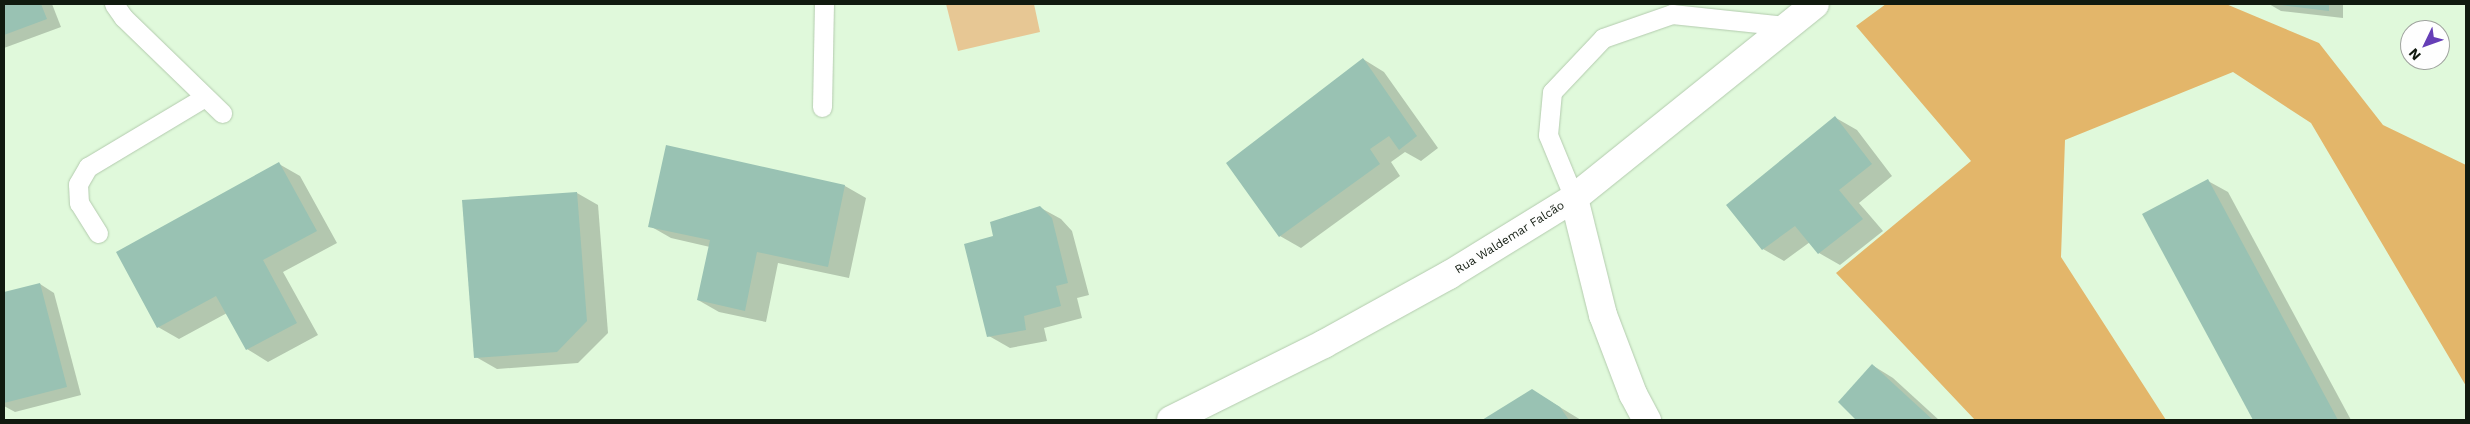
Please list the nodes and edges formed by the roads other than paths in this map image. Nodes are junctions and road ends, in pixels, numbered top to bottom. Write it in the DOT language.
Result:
graph roads {
  1 [pos="114,4"];
  2 [pos="824,4"];
  3 [pos="1815,4"];
  4 [pos="1667,9"];
  5 [pos="1788,26"];
  6 [pos="205,97"];
  7 [pos="822,108"];
  8 [pos="222,113"];
  9 [pos="1574,198"];
  10 [pos="98,233"];
  11 [pos="1171,420"];
  12 [pos="1647,420"];
  1 -- 6 [label="lane"];
  2 -- 7 [label="lane"];
  3 -- 5 [label="street, Rua Waldemar Falcão"];
  4 -- 5 [label="lane"];
  4 -- 9 [label="lane"];
  5 -- 9 [label="street, Rua Waldemar Falcão"];
  6 -- 8 [label="lane"];
  6 -- 10 [label="lane"];
  9 -- 11 [label="street, Rua Waldemar Falcão"];
  9 -- 12 [label="street"];
}
